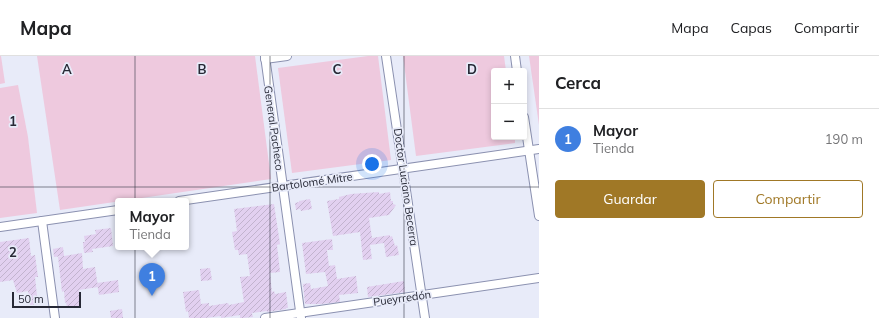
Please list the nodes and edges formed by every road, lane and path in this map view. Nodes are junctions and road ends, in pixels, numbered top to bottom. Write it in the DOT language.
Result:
graph roads {
  1 [pos="287,56"];
  2 [pos="386,56"];
  3 [pos="515,56"];
  4 [pos="265,57"];
  5 [pos="517,68"];
  6 [pos="527,137"];
  7 [pos="539,149"];
  8 [pos="529,150"];
  9 [pos="404,168"];
  10 [pos="282,186"];
  11 [pos="189,200"];
  12 [pos="115,210"];
  13 [pos="539,216"];
  14 [pos="42,221"];
  15 [pos="0,227"];
  16 [pos="539,278"];
  17 [pos="422,296"];
  18 [pos="301,316"];
  19 [pos="55,318"];
  20 [pos="265,318"];
  21 [pos="425,318"];
  1 -- 4 [label="street"];
  2 -- 9 [label="street, Doctor Luciano Becerra"];
  3 -- 5 [label="street"];
  4 -- 10 [label="street, General Pacheco"];
  6 -- 8 [label="street"];
  7 -- 8 [label="street, Bartolomé Mitre"];
  8 -- 9 [label="street, Bartolomé Mitre"];
  8 -- 13 [label="street"];
  9 -- 10 [label="street, Bartolomé Mitre"];
  9 -- 17 [label="street, Doctor Luciano Becerra"];
  10 -- 11 [label="street, Bartolomé Mitre"];
  10 -- 18 [label="street, General Pacheco"];
  12 -- 14 [label="street"];
  14 -- 15 [label="street"];
  14 -- 19 [label="street"];
  16 -- 17 [label="street, Pueyrredón"];
  17 -- 18 [label="street, Pueyrredón"];
  17 -- 21 [label="street, Doctor Luciano Becerra"];
  18 -- 20 [label="street, Pueyrredón"];
}
